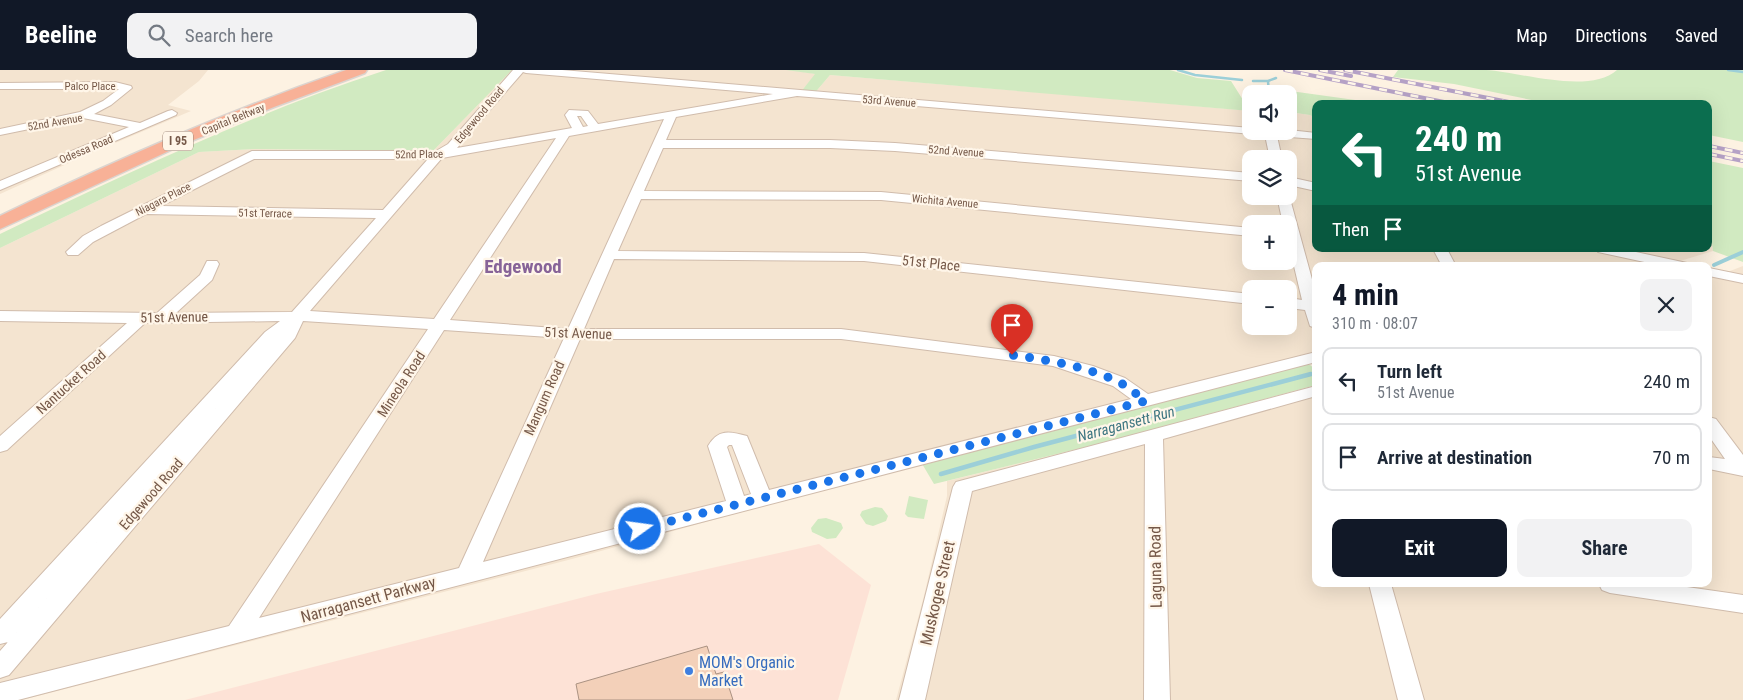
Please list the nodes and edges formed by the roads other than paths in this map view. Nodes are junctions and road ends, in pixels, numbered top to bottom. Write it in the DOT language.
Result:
graph roads {
  1 [pos="327,70"];
  2 [pos="360,70"];
  3 [pos="520,70"];
  4 [pos="526,70"];
  5 [pos="0,86"];
  6 [pos="730,88"];
  7 [pos="796,93"];
  8 [pos="724,106"];
  9 [pos="172,113"];
  10 [pos="672,114"];
  11 [pos="82,115"];
  12 [pos="140,126"];
  13 [pos="595,128"];
  14 [pos="1242,130"];
  15 [pos="0,132"];
  16 [pos="572,132"];
  17 [pos="1297,134"];
  18 [pos="1312,136"];
  19 [pos="660,144"];
  20 [pos="257,154"];
  21 [pos="438,155"];
  22 [pos="1242,175"];
  23 [pos="1297,183"];
  24 [pos="0,186"];
  25 [pos="1312,186"];
  26 [pos="637,195"];
  27 [pos="0,206"];
  28 [pos="143,210"];
  29 [pos="388,214"];
  30 [pos="0,223"];
  31 [pos="1242,231"];
  32 [pos="73,252"];
  33 [pos="1615,252"];
  34 [pos="609,255"];
  35 [pos="1297,256"];
  36 [pos="1657,262"];
  37 [pos="212,264"];
  38 [pos="1712,273"];
  39 [pos="1739,278"];
  40 [pos="1712,284"];
  41 [pos="1242,298"];
  42 [pos="1297,305"];
  43 [pos="1312,306"];
  44 [pos="298,316"];
  45 [pos="1,317"];
  46 [pos="162,317"];
  47 [pos="142,318"];
  48 [pos="440,324"];
  49 [pos="572,334"];
  50 [pos="1312,358"];
  51 [pos="1312,391"];
  52 [pos="1146,401"];
  53 [pos="1712,426"];
  54 [pos="1154,435"];
  55 [pos="0,446"];
  56 [pos="1712,463"];
  57 [pos="1743,468"];
  58 [pos="762,498"];
  59 [pos="737,504"];
  60 [pos="467,574"];
  61 [pos="1381,587"];
  62 [pos="1630,587"];
  63 [pos="1743,604"];
  64 [pos="236,634"];
  65 [pos="0,635"];
  66 [pos="0,668"];
  67 [pos="0,694"];
  68 [pos="912,700"];
  69 [pos="1157,700"];
  70 [pos="1411,700"];
  1 -- 27 [label="highway, Capital Beltway / I 95"];
  2 -- 30 [label="highway, Capital Beltway / I 95"];
  3 -- 21 [label="street, Edgewood Road"];
  4 -- 6 [label="street, 53rd Avenue"];
  5 -- 11 [label="street, Palco Place"];
  6 -- 7 [label="street, 53rd Avenue"];
  6 -- 8 [label="street"];
  7 -- 8 [label="street, 52nd Place"];
  7 -- 14 [label="street, 53rd Avenue"];
  8 -- 10 [label="street, 52nd Place"];
  9 -- 12 [label="street, Odessa Road"];
  10 -- 13 [label="street, 52nd Place"];
  10 -- 19 [label="street, Mangum Road"];
  11 -- 12 [label="street, 52nd Avenue"];
  11 -- 15 [label="street, 52nd Avenue"];
  12 -- 24 [label="street, Odessa Road"];
  13 -- 16 [label="street, 52nd Place"];
  13 -- 16 [label="street"];
  16 -- 21 [label="street, 52nd Place"];
  16 -- 48 [label="street, Mineola Road"];
  17 -- 18 [label="street, 53rd Avenue"];
  19 -- 22 [label="street, 52nd Avenue"];
  19 -- 26 [label="street, Mangum Road"];
  20 -- 21 [label="street, 52nd Place"];
  20 -- 28 [label="street, Niagara Place"];
  21 -- 29 [label="street, Edgewood Road"];
  23 -- 25 [label="street"];
  26 -- 31 [label="street, Wichita Avenue"];
  26 -- 34 [label="street, Mangum Road"];
  28 -- 29 [label="street, 51st Terrace"];
  28 -- 32 [label="street, Niagara Place"];
  29 -- 44 [label="street, Edgewood Road"];
  33 -- 36 [label="street"];
  34 -- 41 [label="street, 51st Place"];
  34 -- 49 [label="street, Mangum Road"];
  35 -- 43 [label="street"];
  37 -- 46 [label="street"];
  38 -- 39 [label="street"];
  39 -- 40 [label="street"];
  42 -- 43 [label="street"];
  44 -- 46 [label="street, 51st Avenue"];
  44 -- 48 [label="street, 51st Avenue"];
  44 -- 65 [label="street, Edgewood Road"];
  44 -- 66 [label="street, Edgewood Road"];
  45 -- 47 [label="street, 51st Avenue"];
  46 -- 47 [label="street, 51st Avenue"];
  47 -- 55 [label="street, Nantucket Road"];
  48 -- 49 [label="street, 51st Avenue"];
  48 -- 64 [label="street, Mineola Road"];
  49 -- 52 [label="street, 51st Avenue"];
  49 -- 60 [label="street, Mangum Road"];
  50 -- 52 [label="street, Narragansett Parkway"];
  51 -- 54 [label="street"];
  52 -- 58 [label="street, Narragansett Parkway"];
  53 -- 57 [label="street"];
  54 -- 68 [label="street, Muskogee Street"];
  54 -- 69 [label="street, Laguna Road"];
  56 -- 57 [label="street"];
  58 -- 59 [label="street, Narragansett Parkway"];
  58 -- 59 [label="street"];
  59 -- 60 [label="street, Narragansett Parkway"];
  60 -- 64 [label="street, Narragansett Parkway"];
  61 -- 70 [label="street"];
  62 -- 63 [label="street"];
  64 -- 67 [label="street, Narragansett Parkway"];
}
